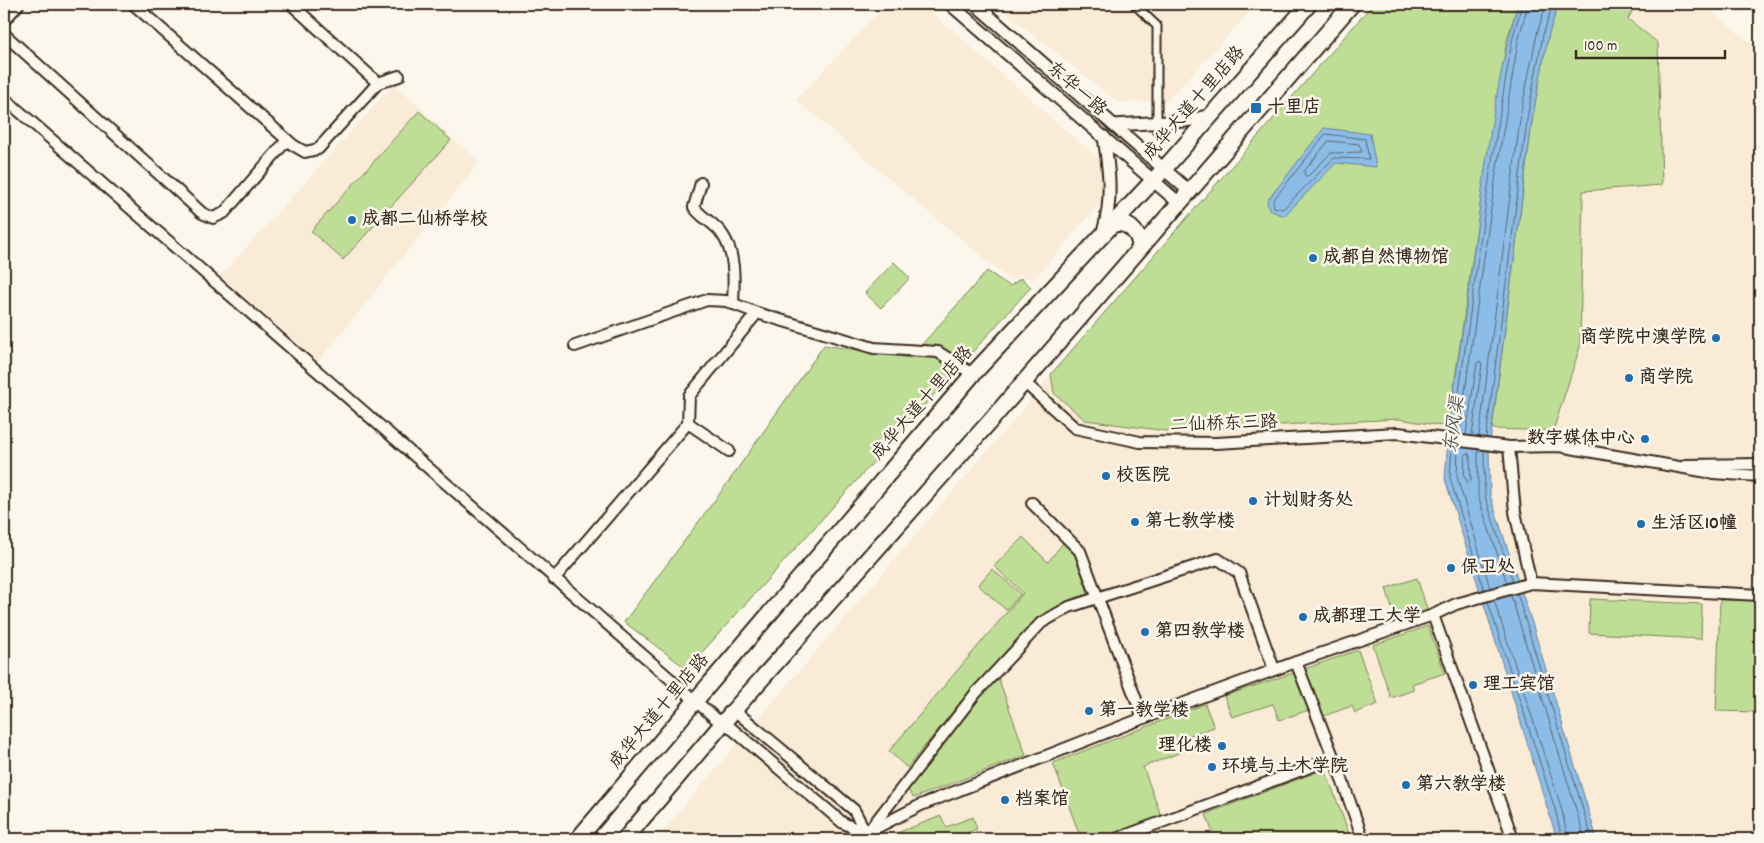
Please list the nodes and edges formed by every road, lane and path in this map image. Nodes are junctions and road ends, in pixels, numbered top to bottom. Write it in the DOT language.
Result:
graph roads {
  1 [pos="18,4"];
  2 [pos="133,4"];
  3 [pos="291,4"];
  4 [pos="950,4"];
  5 [pos="975,4"];
  6 [pos="993,4"];
  7 [pos="1134,4"];
  8 [pos="1309,4"];
  9 [pos="1352,4"];
  10 [pos="985,12"];
  11 [pos="4,20"];
  12 [pos="4,34"];
  13 [pos="399,76"];
  14 [pos="378,82"];
  15 [pos="4,98"];
  16 [pos="1210,115"];
  17 [pos="1114,125"];
  18 [pos="1157,126"];
  19 [pos="1104,137"];
  20 [pos="287,140"];
  21 [pos="1164,168"];
  22 [pos="1153,180"];
  23 [pos="701,183"];
  24 [pos="1189,191"];
  25 [pos="1178,203"];
  26 [pos="1106,229"];
  27 [pos="1140,247"];
  28 [pos="733,304"];
  29 [pos="757,313"];
  30 [pos="574,346"];
  31 [pos="973,374"];
  32 [pos="1024,382"];
  33 [pos="688,423"];
  34 [pos="1510,447"];
  35 [pos="729,451"];
  36 [pos="1760,464"];
  37 [pos="1676,466"];
  38 [pos="1760,476"];
  39 [pos="1032,503"];
  40 [pos="554,579"];
  41 [pos="1528,584"];
  42 [pos="1760,595"];
  43 [pos="1096,598"];
  44 [pos="1433,615"];
  45 [pos="1296,662"];
  46 [pos="1274,669"];
  47 [pos="694,701"];
  48 [pos="734,710"];
  49 [pos="1143,718"];
  50 [pos="723,723"];
  51 [pos="1334,758"];
  52 [pos="863,836"];
  53 [pos="578,839"];
  54 [pos="625,839"];
  55 [pos="1116,839"];
  56 [pos="1362,839"];
  57 [pos="1512,839"];
  1 -- 11 [label="street"];
  2 -- 20 [label="street"];
  3 -- 14 [label="street"];
  4 -- 19 [label="street, 东华一路"];
  5 -- 10 [label="street, 东华一路"];
  6 -- 10 [label="street"];
  7 -- 18 [label="street"];
  8 -- 16 [label="main road, 成华大道十里店路"];
  9 -- 24 [label="main road"];
  10 -- 17 [label="street, 东华一路"];
  12 -- 20 [label="street"];
  13 -- 14 [label="street"];
  14 -- 20 [label="street"];
  15 -- 40 [label="street"];
  16 -- 18 [label="street"];
  16 -- 21 [label="main road, 成华大道十里店路"];
  17 -- 18 [label="street"];
  17 -- 21 [label="street, 东华一路"];
  19 -- 22 [label="street, 东华一路"];
  19 -- 26 [label="street"];
  21 -- 22 [label="main road, 成华大道十里店路"];
  21 -- 24 [label="street, 东华一路"];
  22 -- 25 [label="street, 东华一路"];
  22 -- 26 [label="main road, 成华大道十里店路"];
  23 -- 28 [label="street"];
  24 -- 25 [label="main road"];
  25 -- 27 [label="main road"];
  26 -- 27 [label="main road"];
  26 -- 31 [label="main road, 成华大道十里店路"];
  27 -- 32 [label="main road"];
  28 -- 29 [label="street"];
  28 -- 30 [label="street"];
  29 -- 31 [label="street"];
  29 -- 33 [label="street"];
  31 -- 47 [label="main road, 成华大道十里店路"];
  32 -- 34 [label="street, 二仙桥东三路"];
  32 -- 48 [label="main road"];
  33 -- 35 [label="street"];
  33 -- 40 [label="street"];
  34 -- 37 [label="street, 二仙桥东三路"];
  34 -- 41 [label="street"];
  36 -- 37 [label="street"];
  37 -- 38 [label="street, 二仙桥东三路"];
  39 -- 43 [label="street"];
  40 -- 47 [label="street"];
  41 -- 42 [label="street"];
  41 -- 44 [label="street"];
  43 -- 46 [label="street"];
  43 -- 49 [label="street"];
  43 -- 52 [label="street"];
  44 -- 45 [label="street"];
  44 -- 57 [label="street"];
  45 -- 46 [label="street"];
  45 -- 51 [label="street"];
  46 -- 49 [label="street"];
  47 -- 50 [label="street"];
  47 -- 53 [label="main road, 成华大道十里店路"];
  48 -- 50 [label="main road"];
  48 -- 52 [label="street"];
  49 -- 52 [label="street"];
  50 -- 52 [label="street"];
  50 -- 54 [label="main road"];
  51 -- 55 [label="street"];
  51 -- 56 [label="street"];
}
